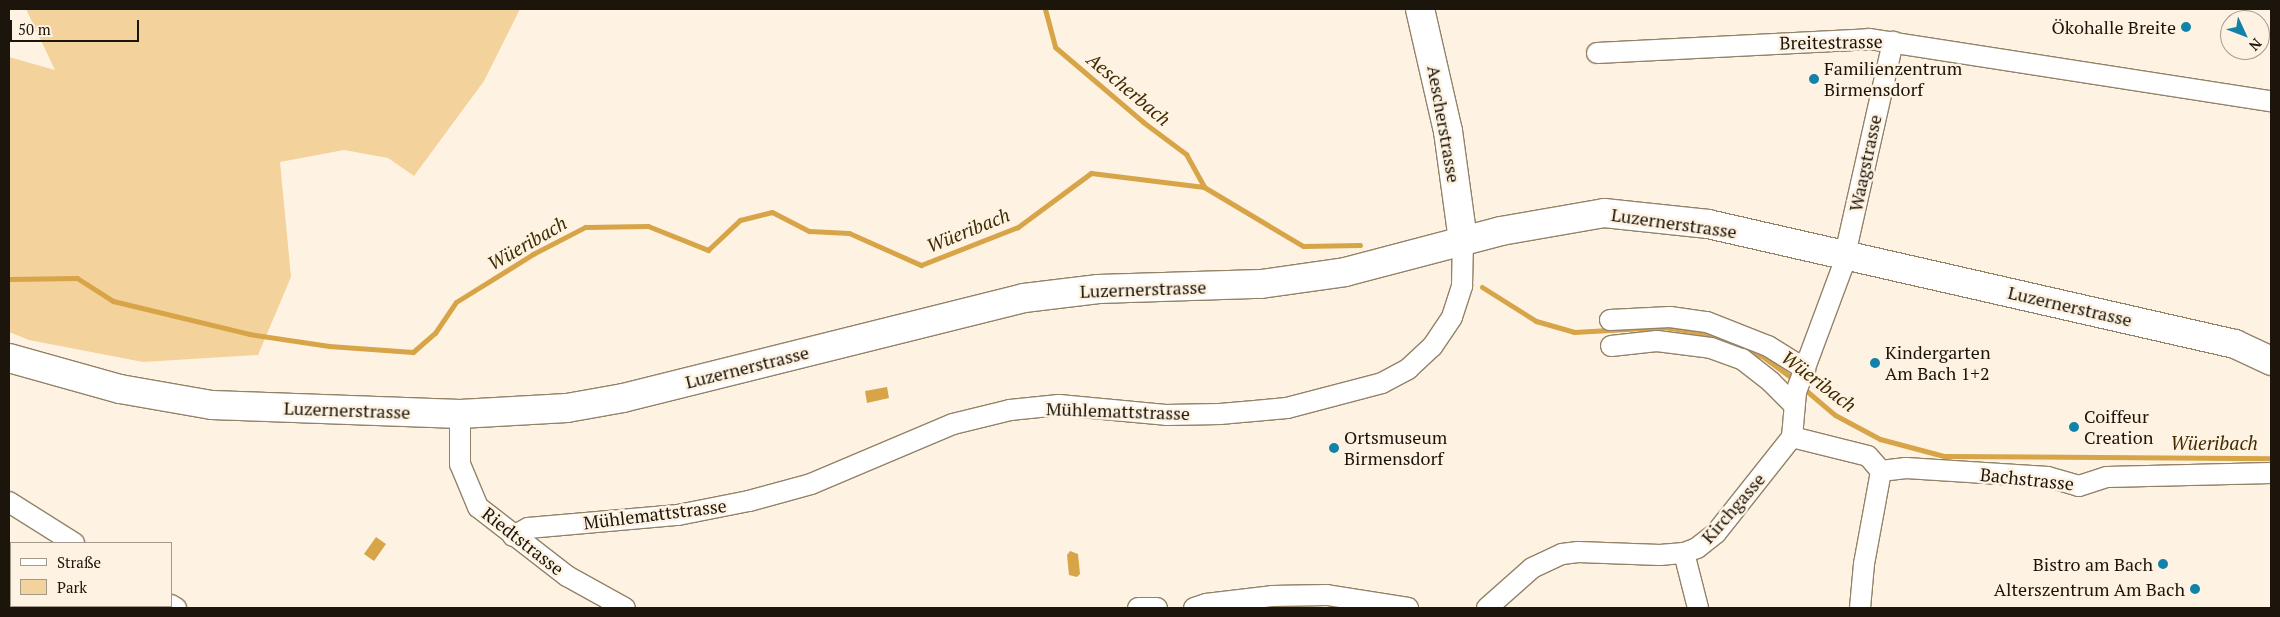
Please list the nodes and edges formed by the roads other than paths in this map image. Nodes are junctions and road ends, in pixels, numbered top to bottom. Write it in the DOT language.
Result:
graph roads {
  1 [pos="1420,9"];
  2 [pos="1893,42"];
  3 [pos="1597,54"];
  4 [pos="2271,101"];
  5 [pos="1462,240"];
  6 [pos="1845,255"];
  7 [pos="1610,320"];
  8 [pos="1611,346"];
  9 [pos="9,358"];
  10 [pos="2271,361"];
  11 [pos="1799,386"];
  12 [pos="460,414"];
  13 [pos="1792,437"];
  14 [pos="1881,471"];
  15 [pos="2271,473"];
  16 [pos="9,502"];
  17 [pos="513,536"];
  18 [pos="72,542"];
  19 [pos="1684,553"];
  20 [pos="625,608"];
  21 [pos="1138,608"];
  22 [pos="1157,608"];
  23 [pos="1194,608"];
  24 [pos="1408,608"];
  25 [pos="1487,608"];
  26 [pos="1698,608"];
  27 [pos="1860,608"];
  1 -- 5 [label="main road, Aescherstrasse"];
  2 -- 3 [label="street, Breitestrasse"];
  2 -- 4 [label="street, Breitestrasse"];
  2 -- 6 [label="street, Waagstrasse"];
  5 -- 6 [label="main road, Luzernerstrasse"];
  5 -- 12 [label="main road, Luzernerstrasse"];
  5 -- 17 [label="street, Mühlemattstrasse"];
  6 -- 10 [label="main road, Luzernerstrasse"];
  6 -- 11 [label="street"];
  7 -- 11 [label="street"];
  8 -- 11 [label="street"];
  9 -- 12 [label="main road, Luzernerstrasse"];
  11 -- 13 [label="street"];
  12 -- 17 [label="street, Riedtstrasse"];
  13 -- 14 [label="street"];
  13 -- 19 [label="street, Kirchgasse"];
  14 -- 15 [label="street, Bachstrasse"];
  14 -- 27 [label="street"];
  16 -- 18 [label="street"];
  17 -- 20 [label="street, Riedtstrasse"];
  19 -- 25 [label="street, Kirchgasse"];
  19 -- 26 [label="street"];
  21 -- 22 [label="street"];
  23 -- 24 [label="street"];
}
